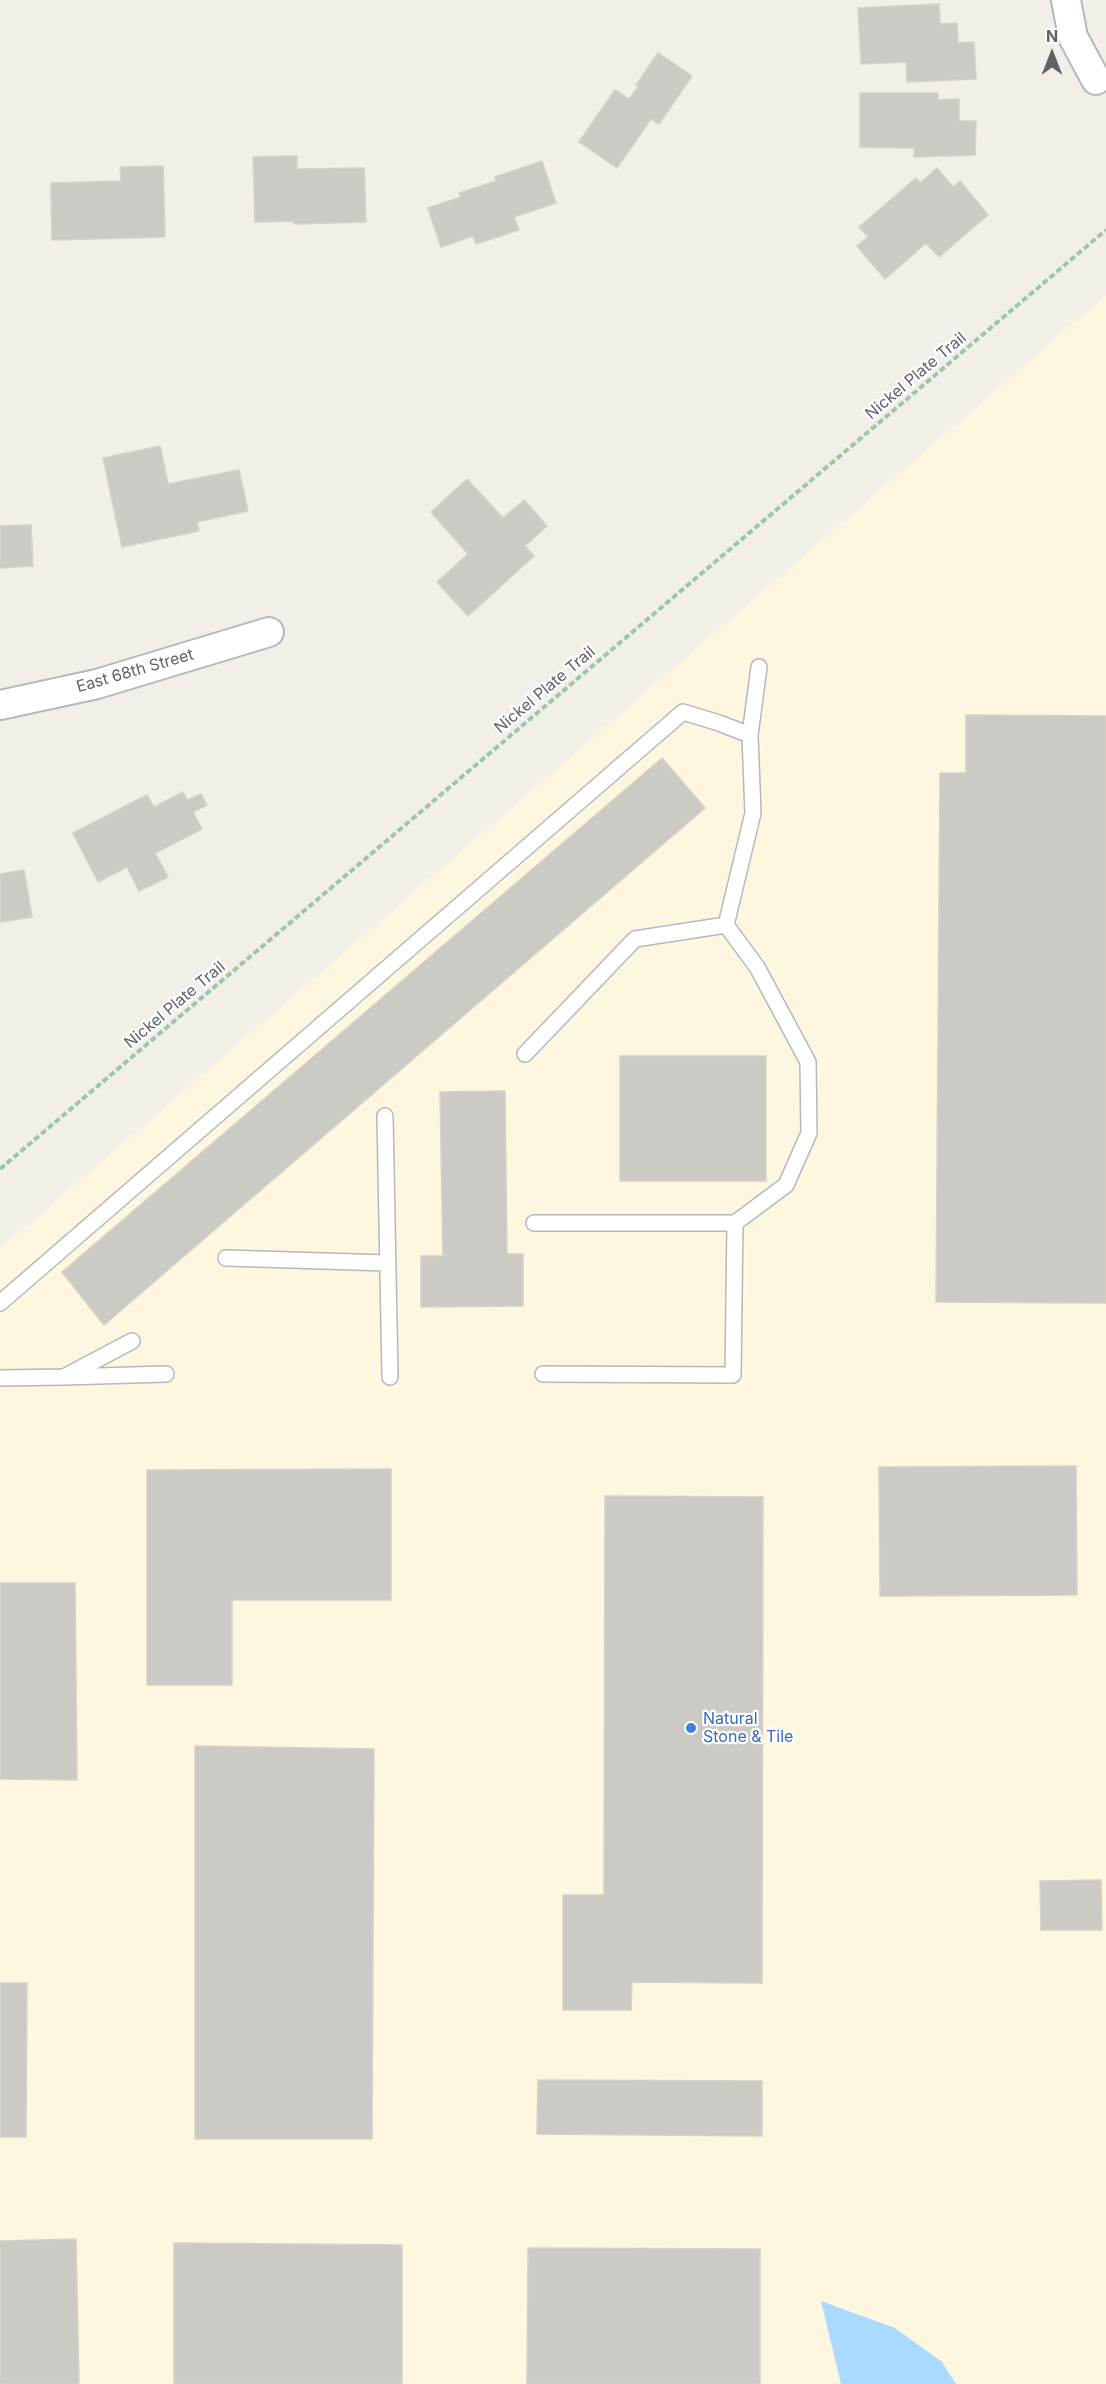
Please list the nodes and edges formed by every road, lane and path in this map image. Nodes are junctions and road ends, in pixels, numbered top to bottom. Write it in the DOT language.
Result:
graph roads {
  1 [pos="1066,0"];
  2 [pos="1096,80"];
  3 [pos="1106,230"];
  4 [pos="269,632"];
  5 [pos="759,667"];
  6 [pos="0,705"];
  7 [pos="750,735"];
  8 [pos="726,925"];
  9 [pos="525,1054"];
  10 [pos="385,1116"];
  11 [pos="0,1169"];
  12 [pos="534,1223"];
  13 [pos="735,1223"];
  14 [pos="226,1258"];
  15 [pos="388,1263"];
  16 [pos="0,1303"];
  17 [pos="132,1341"];
  18 [pos="166,1374"];
  19 [pos="543,1374"];
  20 [pos="64,1377"];
  21 [pos="390,1377"];
  22 [pos="0,1378"];
  1 -- 2 [label="street"];
  3 -- 11 [label="path, Nickel Plate Trail"];
  4 -- 6 [label="street, East 68th Street"];
  5 -- 7 [label="lane"];
  7 -- 8 [label="lane"];
  7 -- 16 [label="lane"];
  8 -- 9 [label="lane"];
  8 -- 13 [label="lane"];
  10 -- 15 [label="lane"];
  12 -- 13 [label="lane"];
  13 -- 19 [label="lane"];
  14 -- 15 [label="lane"];
  15 -- 21 [label="lane"];
  17 -- 20 [label="lane"];
  18 -- 20 [label="lane"];
  20 -- 22 [label="lane"];
}
